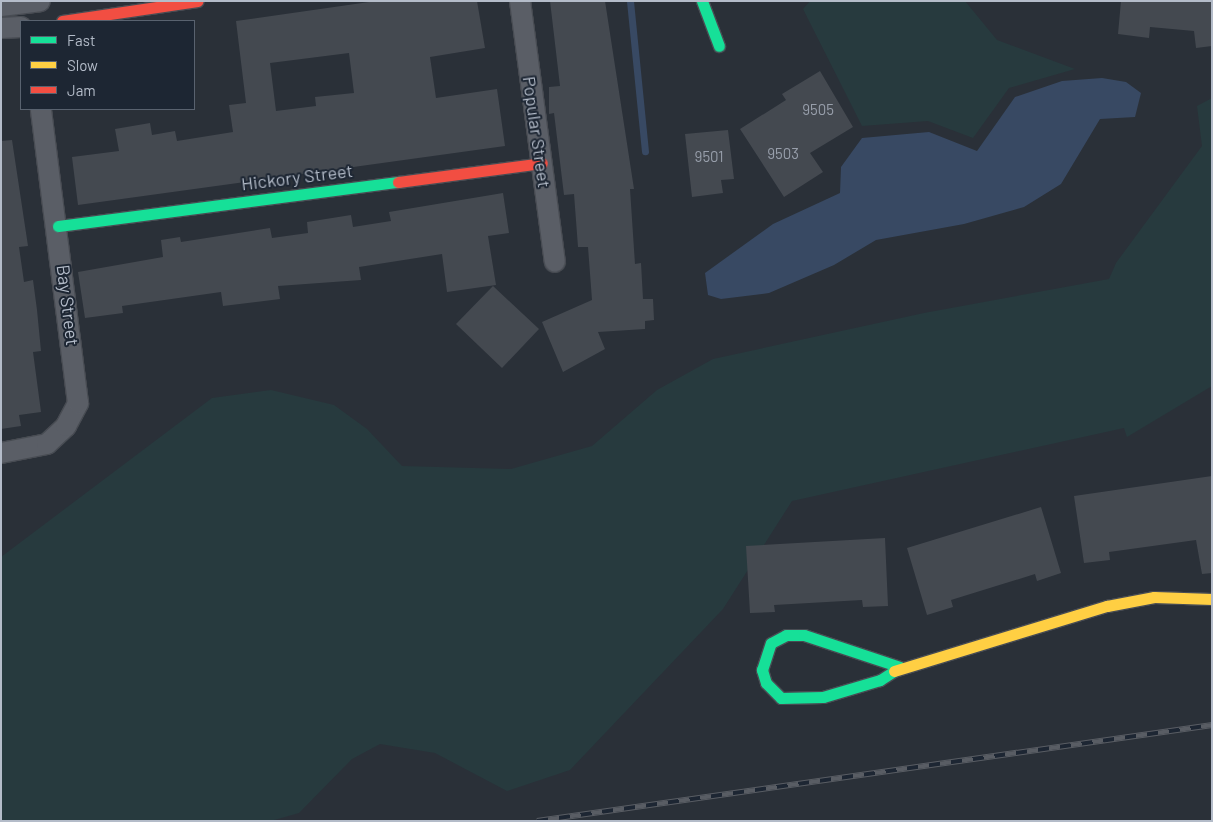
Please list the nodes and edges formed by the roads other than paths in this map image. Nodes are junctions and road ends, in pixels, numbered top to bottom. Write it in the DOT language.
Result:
graph roads {
  1 [pos="198,1"];
  2 [pos="520,1"];
  3 [pos="702,1"];
  4 [pos="1,6"];
  5 [pos="31,9"];
  6 [pos="69,20"];
  7 [pos="20,27"];
  8 [pos="1,28"];
  9 [pos="718,46"];
  10 [pos="41,110"];
  11 [pos="542,162"];
  12 [pos="58,226"];
  13 [pos="554,262"];
  14 [pos="1,453"];
  15 [pos="1212,599"];
  16 [pos="900,667"];
  1 -- 6 [label="street"];
  2 -- 11 [label="street, Popular Street"];
  3 -- 9 [label="street"];
  4 -- 5 [label="street"];
  7 -- 8 [label="street"];
  10 -- 12 [label="street, Bay Street"];
  11 -- 12 [label="street, Hickory Street"];
  11 -- 13 [label="street, Popular Street"];
  12 -- 14 [label="street, Bay Street"];
  15 -- 16 [label="street"];
  16 -- 16 [label="street"];
}
